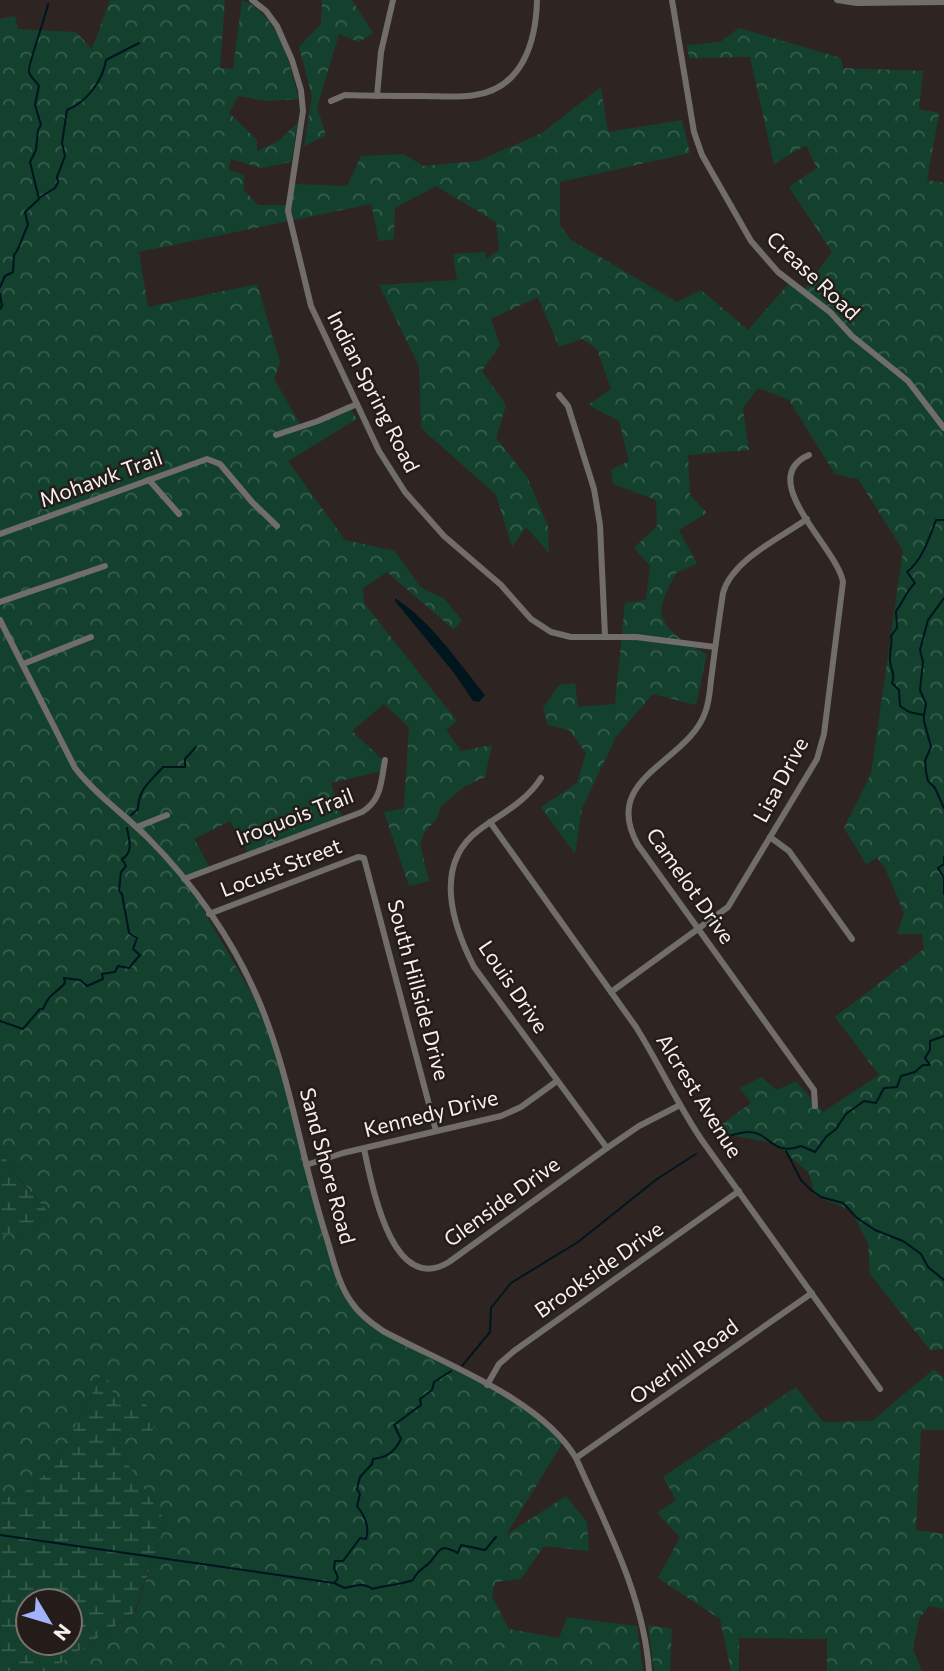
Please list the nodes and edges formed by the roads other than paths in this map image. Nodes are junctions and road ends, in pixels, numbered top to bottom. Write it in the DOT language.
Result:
graph roads {
  1 [pos="252,0"];
  2 [pos="393,0"];
  3 [pos="537,0"];
  4 [pos="672,0"];
  5 [pos="837,0"];
  6 [pos="944,2"];
  7 [pos="377,96"];
  8 [pos="331,101"];
  9 [pos="559,395"];
  10 [pos="357,404"];
  11 [pos="944,428"];
  12 [pos="275,435"];
  13 [pos="809,455"];
  14 [pos="149,480"];
  15 [pos="179,514"];
  16 [pos="807,519"];
  17 [pos="276,526"];
  18 [pos="0,534"];
  19 [pos="105,566"];
  20 [pos="0,602"];
  21 [pos="0,620"];
  22 [pos="8,635"];
  23 [pos="605,636"];
  24 [pos="91,637"];
  25 [pos="0,639"];
  26 [pos="715,647"];
  27 [pos="23,664"];
  28 [pos="385,760"];
  29 [pos="541,778"];
  30 [pos="167,815"];
  31 [pos="490,822"];
  32 [pos="136,827"];
  33 [pos="770,837"];
  34 [pos="364,858"];
  35 [pos="184,878"];
  36 [pos="209,914"];
  37 [pos="699,929"];
  38 [pos="852,939"];
  39 [pos="611,992"];
  40 [pos="557,1080"];
  41 [pos="680,1105"];
  42 [pos="815,1106"];
  43 [pos="436,1131"];
  44 [pos="607,1148"];
  45 [pos="364,1149"];
  46 [pos="306,1165"];
  47 [pos="739,1191"];
  48 [pos="812,1293"];
  49 [pos="487,1385"];
  50 [pos="880,1389"];
  51 [pos="576,1458"];
  52 [pos="649,1671"];
  1 -- 10 [label="street, Indian Spring Road"];
  2 -- 7 [label="street"];
  3 -- 7 [label="street"];
  4 -- 11 [label="street, Crease Road"];
  5 -- 6 [label="street"];
  7 -- 8 [label="street"];
  9 -- 23 [label="street"];
  10 -- 12 [label="street"];
  10 -- 23 [label="street, Indian Spring Road"];
  13 -- 16 [label="street, Lisa Drive"];
  14 -- 15 [label="street"];
  14 -- 17 [label="street, Mohawk Trail"];
  14 -- 18 [label="street, Mohawk Trail"];
  16 -- 26 [label="street, Camelot Drive"];
  16 -- 33 [label="street, Lisa Drive"];
  19 -- 20 [label="street"];
  21 -- 22 [label="street, Sand Shore Road"];
  22 -- 25 [label="street"];
  22 -- 27 [label="street, Sand Shore Road"];
  23 -- 26 [label="street, Indian Spring Road"];
  24 -- 27 [label="street"];
  26 -- 37 [label="street, Camelot Drive"];
  27 -- 32 [label="street, Sand Shore Road"];
  28 -- 35 [label="street, Iroquois Trail"];
  29 -- 31 [label="street, Louis Drive"];
  30 -- 32 [label="street"];
  31 -- 39 [label="street, Alcrest Avenue"];
  31 -- 40 [label="street, Louis Drive"];
  32 -- 35 [label="street, Sand Shore Road"];
  33 -- 37 [label="street, Lisa Drive"];
  33 -- 38 [label="street"];
  34 -- 36 [label="street, Locust Street"];
  34 -- 43 [label="street, South Hillside Drive"];
  35 -- 36 [label="street, Sand Shore Road"];
  36 -- 46 [label="street, Sand Shore Road"];
  37 -- 39 [label="street, Lisa Drive"];
  37 -- 42 [label="street, Camelot Drive"];
  39 -- 41 [label="street, Alcrest Avenue"];
  40 -- 43 [label="street, Kennedy Drive"];
  40 -- 44 [label="street, Louis Drive"];
  41 -- 44 [label="street, Glenside Drive"];
  41 -- 47 [label="street, Alcrest Avenue"];
  43 -- 45 [label="street, Kennedy Drive"];
  44 -- 45 [label="street, Glenside Drive"];
  45 -- 46 [label="street, Kennedy Drive"];
  46 -- 49 [label="street, Sand Shore Road"];
  47 -- 48 [label="street, Alcrest Avenue"];
  47 -- 49 [label="street, Brookside Drive"];
  48 -- 50 [label="street, Alcrest Avenue"];
  48 -- 51 [label="street, Overhill Road"];
  49 -- 51 [label="street, Sand Shore Road"];
  51 -- 52 [label="street, Sand Shore Road"];
}
